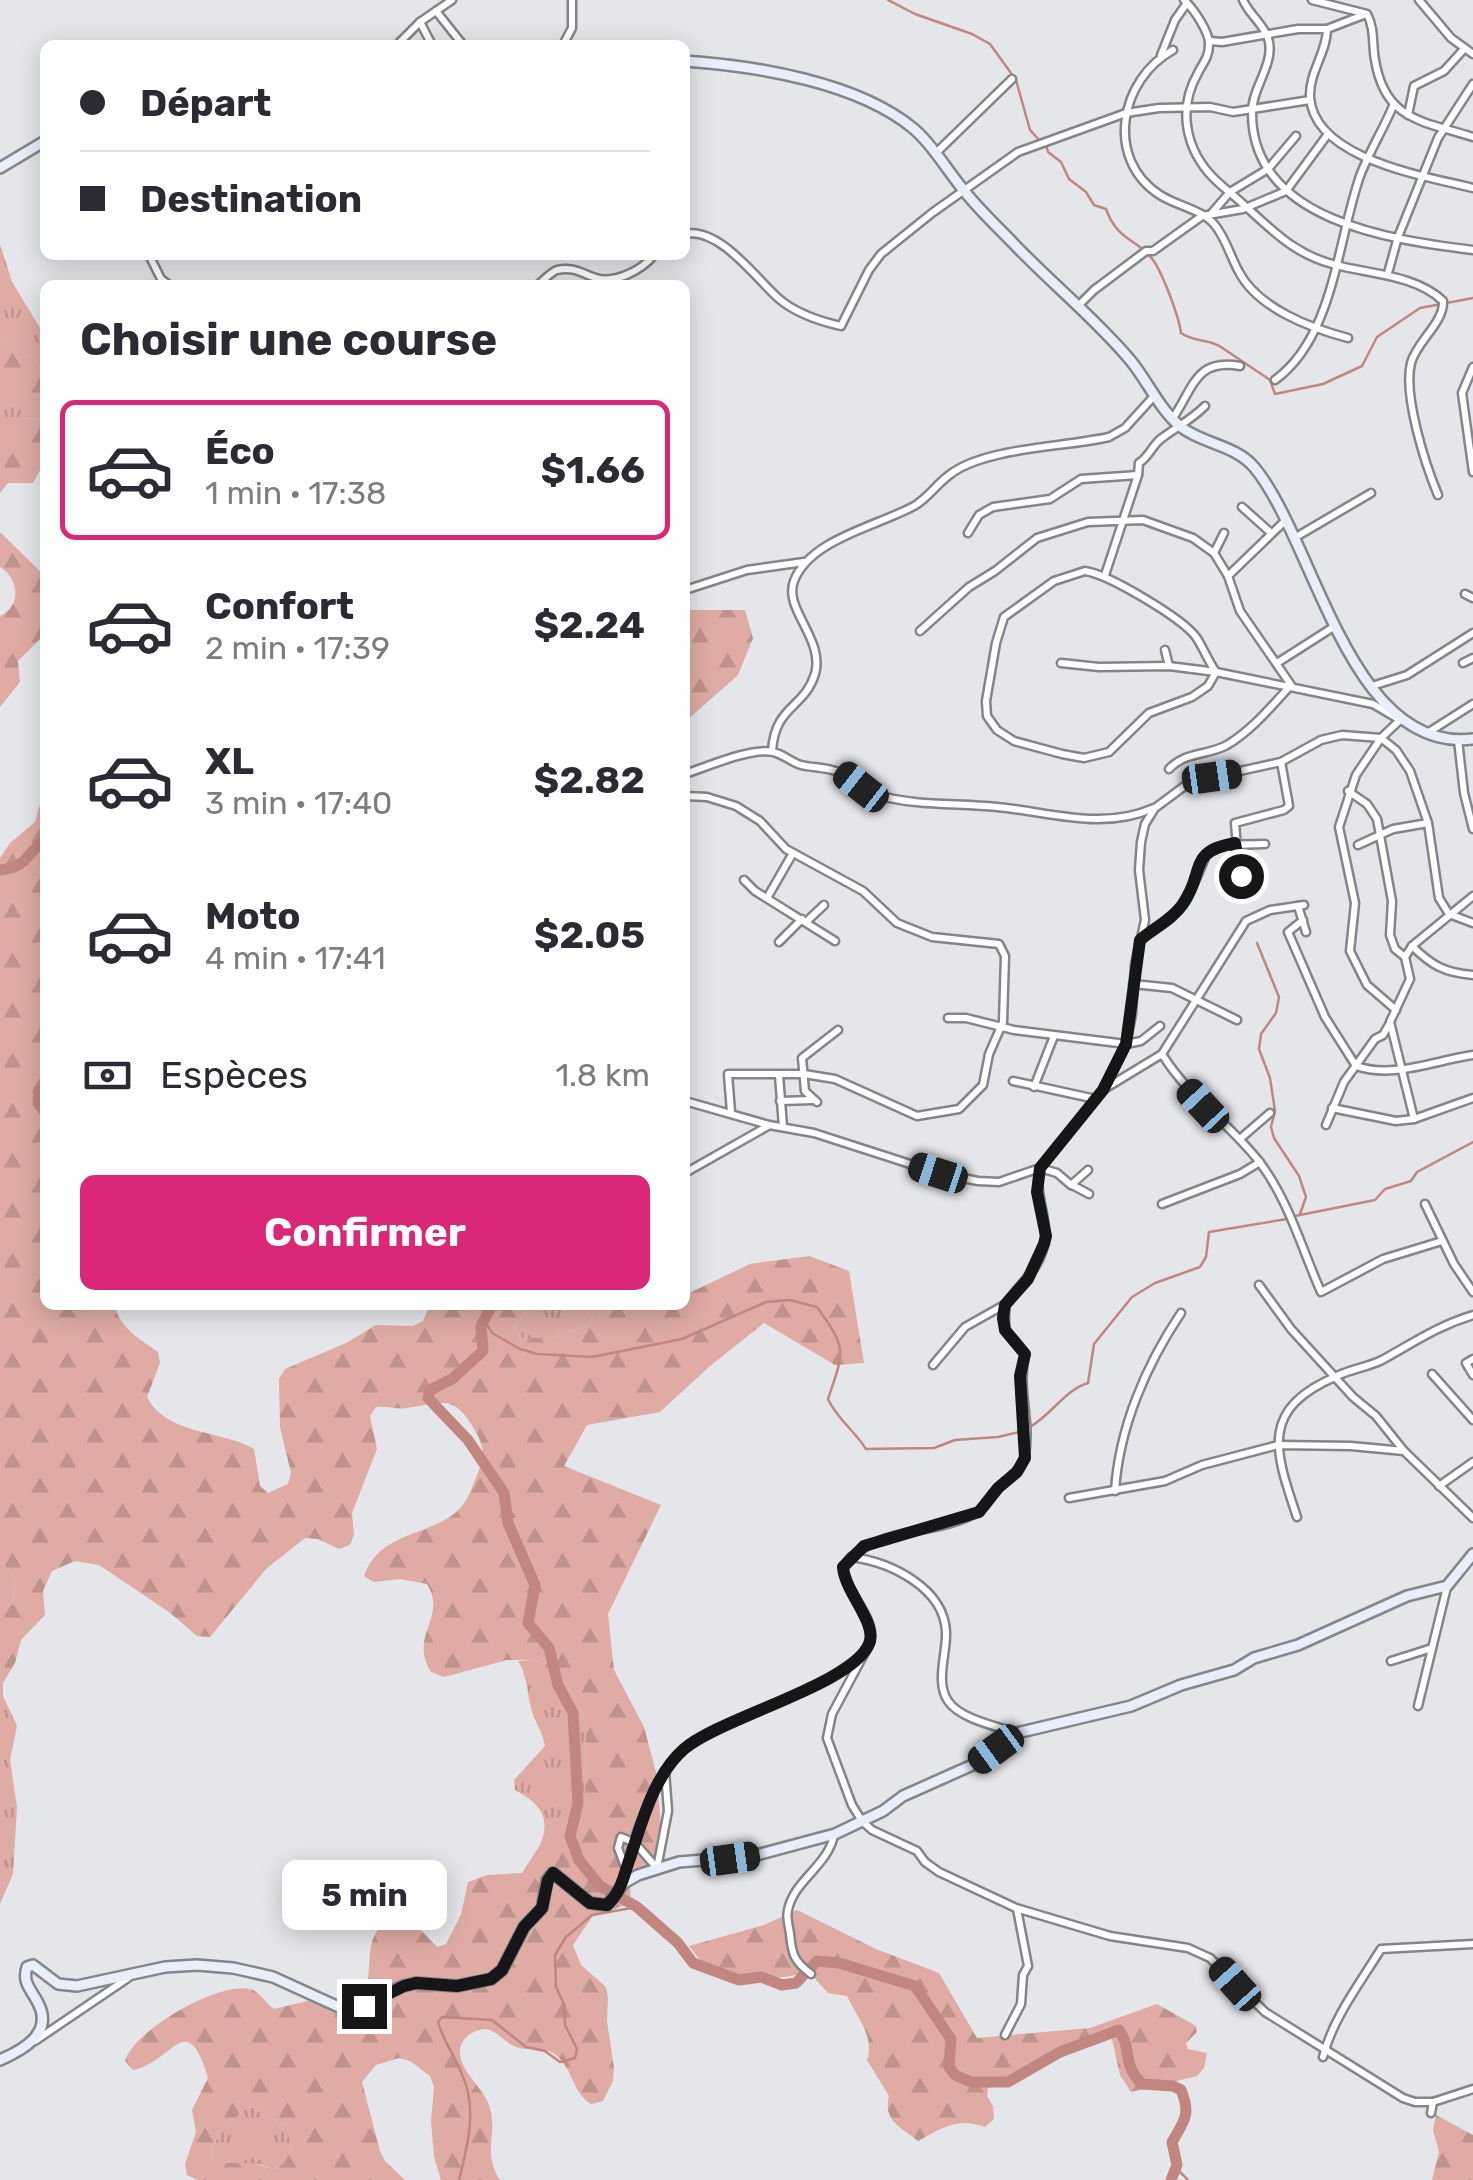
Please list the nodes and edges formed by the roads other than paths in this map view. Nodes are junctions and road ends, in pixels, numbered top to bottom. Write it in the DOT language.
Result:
graph roads {
  1 [pos="452,0"];
  2 [pos="572,0"];
  3 [pos="1243,0"];
  4 [pos="1312,0"];
  5 [pos="1420,0"];
  6 [pos="1185,1"];
  7 [pos="436,11"];
  8 [pos="1367,14"];
  9 [pos="420,22"];
  10 [pos="1327,29"];
  11 [pos="1268,34"];
  12 [pos="402,40"];
  13 [pos="429,40"];
  14 [pos="460,40"];
  15 [pos="566,40"];
  16 [pos="1210,41"];
  17 [pos="1464,48"];
  18 [pos="1173,50"];
  19 [pos="1473,54"];
  20 [pos="1161,56"];
  21 [pos="690,62"];
  22 [pos="1411,72"];
  23 [pos="1012,79"];
  24 [pos="1473,84"];
  25 [pos="1414,86"];
  26 [pos="1310,100"];
  27 [pos="1393,106"];
  28 [pos="1186,108"];
  29 [pos="1252,110"];
  30 [pos="1126,113"];
  31 [pos="1408,114"];
  32 [pos="1446,128"];
  33 [pos="1328,134"];
  34 [pos="1296,136"];
  35 [pos="1473,137"];
  36 [pos="40,144"];
  37 [pos="935,154"];
  38 [pos="1368,158"];
  39 [pos="0,168"];
  40 [pos="1268,169"];
  41 [pos="1424,176"];
  42 [pos="1473,188"];
  43 [pos="1286,191"];
  44 [pos="964,192"];
  45 [pos="1230,192"];
  46 [pos="1246,207"];
  47 [pos="1206,216"];
  48 [pos="1346,223"];
  49 [pos="690,233"];
  50 [pos="1398,236"];
  51 [pos="1473,250"];
  52 [pos="650,260"];
  53 [pos="1334,265"];
  54 [pos="1388,273"];
  55 [pos="544,280"];
  56 [pos="600,280"];
  57 [pos="600,280"];
  58 [pos="1077,308"];
  59 [pos="1316,327"];
  60 [pos="1348,338"];
  61 [pos="1240,366"];
  62 [pos="1473,367"];
  63 [pos="1275,380"];
  64 [pos="1154,396"];
  65 [pos="1205,406"];
  66 [pos="1174,418"];
  67 [pos="1182,428"];
  68 [pos="1473,472"];
  69 [pos="1138,475"];
  70 [pos="1371,493"];
  71 [pos="1438,494"];
  72 [pos="1242,507"];
  73 [pos="1122,520"];
  74 [pos="1287,520"];
  75 [pos="968,533"];
  76 [pos="1224,533"];
  77 [pos="1271,533"];
  78 [pos="1296,536"];
  79 [pos="1214,553"];
  80 [pos="805,562"];
  81 [pos="1105,576"];
  82 [pos="1228,576"];
  83 [pos="690,588"];
  84 [pos="1334,626"];
  85 [pos="920,632"];
  86 [pos="1473,633"];
  87 [pos="1165,650"];
  88 [pos="1473,658"];
  89 [pos="1062,663"];
  90 [pos="1277,663"];
  91 [pos="1463,663"];
  92 [pos="1168,666"];
  93 [pos="1216,672"];
  94 [pos="1291,686"];
  95 [pos="1371,687"];
  96 [pos="1473,704"];
  97 [pos="1400,720"];
  98 [pos="1429,732"];
  99 [pos="1381,738"];
  100 [pos="1473,738"];
  101 [pos="1458,740"];
  102 [pos="772,752"];
  103 [pos="1281,762"];
  104 [pos="1169,769"];
  105 [pos="690,772"];
  106 [pos="1348,791"];
  107 [pos="690,796"];
  108 [pos="1155,808"];
  109 [pos="1428,823"];
  110 [pos="1473,829"];
  111 [pos="1381,835"];
  112 [pos="1235,843"];
  113 [pos="1265,844"];
  114 [pos="1358,845"];
  115 [pos="793,853"];
  116 [pos="744,880"];
  117 [pos="1242,895"];
  118 [pos="1473,896"];
  119 [pos="767,898"];
  120 [pos="824,905"];
  121 [pos="1449,914"];
  122 [pos="804,920"];
  123 [pos="1303,920"];
  124 [pos="1473,923"];
  125 [pos="1306,932"];
  126 [pos="1140,940"];
  127 [pos="835,941"];
  128 [pos="779,942"];
  129 [pos="1412,946"];
  130 [pos="1405,957"];
  131 [pos="1473,974"];
  132 [pos="1133,984"];
  133 [pos="1196,999"];
  134 [pos="1396,1010"];
  135 [pos="948,1018"];
  136 [pos="1238,1020"];
  137 [pos="1390,1022"];
  138 [pos="1002,1026"];
  139 [pos="1160,1026"];
  140 [pos="838,1030"];
  141 [pos="1054,1036"];
  142 [pos="1126,1044"];
  143 [pos="1162,1054"];
  144 [pos="1473,1054"];
  145 [pos="1356,1066"];
  146 [pos="1403,1069"];
  147 [pos="804,1074"];
  148 [pos="779,1075"];
  149 [pos="1013,1082"];
  150 [pos="1034,1087"];
  151 [pos="1103,1090"];
  152 [pos="1473,1098"];
  153 [pos="1096,1099"];
  154 [pos="780,1101"];
  155 [pos="690,1102"];
  156 [pos="1332,1108"];
  157 [pos="731,1112"];
  158 [pos="1270,1113"];
  159 [pos="1414,1118"];
  160 [pos="1326,1124"];
  161 [pos="770,1125"];
  162 [pos="783,1128"];
  163 [pos="1240,1139"];
  164 [pos="1260,1162"];
  165 [pos="1040,1168"];
  166 [pos="690,1169"];
  167 [pos="1088,1170"];
  168 [pos="1071,1185"];
  169 [pos="1089,1194"];
  170 [pos="1162,1204"];
  171 [pos="1425,1204"];
  172 [pos="1442,1241"];
  173 [pos="1259,1286"];
  174 [pos="1473,1292"];
  175 [pos="1005,1305"];
  176 [pos="1180,1313"];
  177 [pos="1473,1315"];
  178 [pos="1473,1359"];
  179 [pos="933,1365"];
  180 [pos="1432,1374"];
  181 [pos="1473,1375"];
  182 [pos="1335,1376"];
  183 [pos="1473,1420"];
  184 [pos="1278,1445"];
  185 [pos="1404,1451"];
  186 [pos="1473,1462"];
  187 [pos="1439,1486"];
  188 [pos="1116,1491"];
  189 [pos="1068,1498"];
  190 [pos="1297,1517"];
  191 [pos="1473,1518"];
  192 [pos="1473,1554"];
  193 [pos="851,1557"];
  194 [pos="1447,1586"];
  195 [pos="869,1646"];
  196 [pos="1434,1648"];
  197 [pos="1391,1661"];
  198 [pos="1418,1706"];
  199 [pos="1017,1733"];
  200 [pos="665,1770"];
  201 [pos="862,1822"];
  202 [pos="835,1834"];
  203 [pos="635,1843"];
  204 [pos="657,1868"];
  205 [pos="626,1870"];
  206 [pos="621,1887"];
  207 [pos="1016,1908"];
  208 [pos="1473,1944"];
  209 [pos="132,1974"];
  210 [pos="811,1974"];
  211 [pos="1005,2035"];
  212 [pos="34,2042"];
  213 [pos="1324,2053"];
  214 [pos="0,2060"];
  215 [pos="1473,2089"];
  216 [pos="1433,2102"];
  217 [pos="1431,2113"];
  1 -- 7 [label="street"];
  2 -- 15 [label="street"];
  3 -- 11 [label="street"];
  4 -- 8 [label="street"];
  5 -- 17 [label="street"];
  6 -- 16 [label="street"];
  6 -- 20 [label="street"];
  7 -- 9 [label="street"];
  7 -- 14 [label="street"];
  8 -- 10 [label="street"];
  8 -- 27 [label="street"];
  9 -- 12 [label="street"];
  9 -- 13 [label="street"];
  10 -- 11 [label="street"];
  10 -- 26 [label="street"];
  11 -- 16 [label="street"];
  11 -- 29 [label="street"];
  16 -- 28 [label="street"];
  17 -- 19 [label="street"];
  17 -- 25 [label="street"];
  18 -- 20 [label="street"];
  20 -- 30 [label="street"];
  21 -- 37 [label="street"];
  22 -- 25 [label="street"];
  23 -- 37 [label="street"];
  24 -- 32 [label="street"];
  25 -- 31 [label="street"];
  26 -- 29 [label="street"];
  26 -- 33 [label="street"];
  27 -- 31 [label="street"];
  27 -- 38 [label="street"];
  28 -- 29 [label="street"];
  28 -- 30 [label="street"];
  28 -- 45 [label="street"];
  29 -- 40 [label="street"];
  30 -- 44 [label="street"];
  30 -- 47 [label="street"];
  31 -- 32 [label="street"];
  32 -- 35 [label="street"];
  32 -- 41 [label="street"];
  33 -- 38 [label="street"];
  33 -- 43 [label="street"];
  34 -- 40 [label="street"];
  36 -- 39 [label="street"];
  37 -- 44 [label="street"];
  38 -- 41 [label="street"];
  38 -- 48 [label="street"];
  40 -- 43 [label="street"];
  40 -- 45 [label="street"];
  41 -- 42 [label="street"];
  41 -- 50 [label="street"];
  43 -- 46 [label="street"];
  43 -- 48 [label="street"];
  44 -- 49 [label="street"];
  44 -- 58 [label="street"];
  45 -- 46 [label="street"];
  45 -- 47 [label="street"];
  46 -- 47 [label="street"];
  46 -- 53 [label="street"];
  47 -- 58 [label="street"];
  47 -- 59 [label="street"];
  48 -- 50 [label="street"];
  48 -- 53 [label="street"];
  50 -- 51 [label="street"];
  50 -- 54 [label="street"];
  52 -- 56 [label="street"];
  53 -- 54 [label="street"];
  53 -- 59 [label="street"];
  54 -- 71 [label="street"];
  55 -- 57 [label="street"];
  58 -- 64 [label="street"];
  59 -- 60 [label="street"];
  59 -- 63 [label="street"];
  61 -- 66 [label="street"];
  62 -- 68 [label="street"];
  64 -- 66 [label="street"];
  64 -- 80 [label="street"];
  65 -- 67 [label="street"];
  66 -- 67 [label="street"];
  67 -- 69 [label="street"];
  67 -- 74 [label="street"];
  69 -- 73 [label="street"];
  69 -- 75 [label="street"];
  70 -- 78 [label="street"];
  72 -- 77 [label="street"];
  73 -- 79 [label="street"];
  73 -- 81 [label="street"];
  73 -- 85 [label="street"];
  74 -- 77 [label="street"];
  74 -- 78 [label="street"];
  76 -- 79 [label="street"];
  77 -- 82 [label="street"];
  78 -- 84 [label="street"];
  79 -- 82 [label="street"];
  80 -- 83 [label="street"];
  80 -- 102 [label="street"];
  81 -- 93 [label="street"];
  81 -- 93 [label="street"];
  82 -- 90 [label="street"];
  84 -- 90 [label="street"];
  84 -- 95 [label="street"];
  86 -- 95 [label="street"];
  87 -- 92 [label="street"];
  88 -- 91 [label="street"];
  89 -- 92 [label="street"];
  90 -- 94 [label="street"];
  92 -- 93 [label="street"];
  93 -- 94 [label="street"];
  94 -- 97 [label="street"];
  94 -- 104 [label="street"];
  95 -- 97 [label="street"];
  96 -- 98 [label="street"];
  97 -- 98 [label="street"];
  97 -- 99 [label="street"];
  98 -- 101 [label="street"];
  99 -- 103 [label="street"];
  99 -- 106 [label="street"];
  99 -- 109 [label="street"];
  100 -- 101 [label="street"];
  101 -- 110 [label="street"];
  102 -- 105 [label="street"];
  102 -- 108 [label="street"];
  103 -- 108 [label="street"];
  103 -- 112 [label="street"];
  106 -- 111 [label="street"];
  106 -- 134 [label="street"];
  107 -- 115 [label="street"];
  108 -- 126 [label="street"];
  109 -- 111 [label="street"];
  109 -- 121 [label="street"];
  111 -- 114 [label="street"];
  111 -- 130 [label="street"];
  112 -- 113 [label="street"];
  112 -- 117 [label="street"];
  112 -- 126 [label="street"];
  115 -- 119 [label="street"];
  115 -- 138 [label="street"];
  116 -- 119 [label="street"];
  118 -- 121 [label="street"];
  119 -- 122 [label="street"];
  120 -- 122 [label="street"];
  121 -- 124 [label="street"];
  121 -- 129 [label="street"];
  122 -- 127 [label="street"];
  122 -- 128 [label="street"];
  123 -- 125 [label="street"];
  123 -- 133 [label="street"];
  123 -- 145 [label="street"];
  126 -- 132 [label="street"];
  129 -- 130 [label="street"];
  129 -- 131 [label="street"];
  130 -- 134 [label="street"];
  132 -- 133 [label="street"];
  132 -- 142 [label="street"];
  133 -- 136 [label="street"];
  133 -- 143 [label="street"];
  134 -- 137 [label="street"];
  135 -- 138 [label="street"];
  137 -- 145 [label="street"];
  137 -- 146 [label="street"];
  138 -- 141 [label="street"];
  138 -- 147 [label="street"];
  139 -- 142 [label="street"];
  140 -- 147 [label="street"];
  141 -- 142 [label="street"];
  141 -- 150 [label="street"];
  142 -- 151 [label="street"];
  143 -- 151 [label="street"];
  143 -- 163 [label="street"];
  144 -- 146 [label="street"];
  145 -- 146 [label="street"];
  145 -- 156 [label="street"];
  146 -- 159 [label="street"];
  147 -- 148 [label="street"];
  147 -- 154 [label="street"];
  148 -- 154 [label="street"];
  148 -- 157 [label="street"];
  149 -- 150 [label="street"];
  150 -- 153 [label="street"];
  151 -- 153 [label="street"];
  152 -- 159 [label="street"];
  153 -- 165 [label="street"];
  154 -- 162 [label="street"];
  155 -- 157 [label="street"];
  156 -- 159 [label="street"];
  156 -- 160 [label="street"];
  157 -- 161 [label="street"];
  158 -- 163 [label="street"];
  161 -- 162 [label="street"];
  161 -- 166 [label="street"];
  162 -- 165 [label="street"];
  163 -- 164 [label="street"];
  164 -- 170 [label="street"];
  164 -- 172 [label="street"];
  165 -- 168 [label="street"];
  165 -- 175 [label="street"];
  167 -- 168 [label="street"];
  168 -- 169 [label="street"];
  171 -- 172 [label="street"];
  172 -- 174 [label="street"];
  173 -- 182 [label="street"];
  175 -- 179 [label="street"];
  175 -- 193 [label="street"];
  176 -- 188 [label="street"];
  177 -- 182 [label="street"];
  178 -- 181 [label="street"];
  180 -- 183 [label="street"];
  182 -- 184 [label="street"];
  182 -- 185 [label="street"];
  184 -- 185 [label="street"];
  184 -- 188 [label="street"];
  184 -- 190 [label="street"];
  185 -- 187 [label="street"];
  186 -- 187 [label="street"];
  187 -- 191 [label="street"];
  188 -- 189 [label="street"];
  192 -- 194 [label="street"];
  193 -- 195 [label="street"];
  193 -- 199 [label="street"];
  194 -- 196 [label="street"];
  194 -- 199 [label="street"];
  195 -- 200 [label="street"];
  195 -- 201 [label="street"];
  196 -- 197 [label="street"];
  196 -- 198 [label="street"];
  199 -- 201 [label="street"];
  200 -- 203 [label="street"];
  200 -- 204 [label="street"];
  201 -- 202 [label="street"];
  201 -- 207 [label="street"];
  202 -- 204 [label="street"];
  202 -- 210 [label="street"];
  203 -- 204 [label="street"];
  203 -- 205 [label="street"];
  203 -- 205 [label="street"];
  204 -- 206 [label="street"];
  205 -- 206 [label="street"];
  206 -- 209 [label="street"];
  207 -- 211 [label="street"];
  207 -- 213 [label="street"];
  208 -- 213 [label="street"];
  209 -- 212 [label="street"];
  209 -- 212 [label="street"];
  212 -- 214 [label="street"];
  213 -- 216 [label="street"];
  215 -- 216 [label="street"];
  216 -- 217 [label="street"];
}
